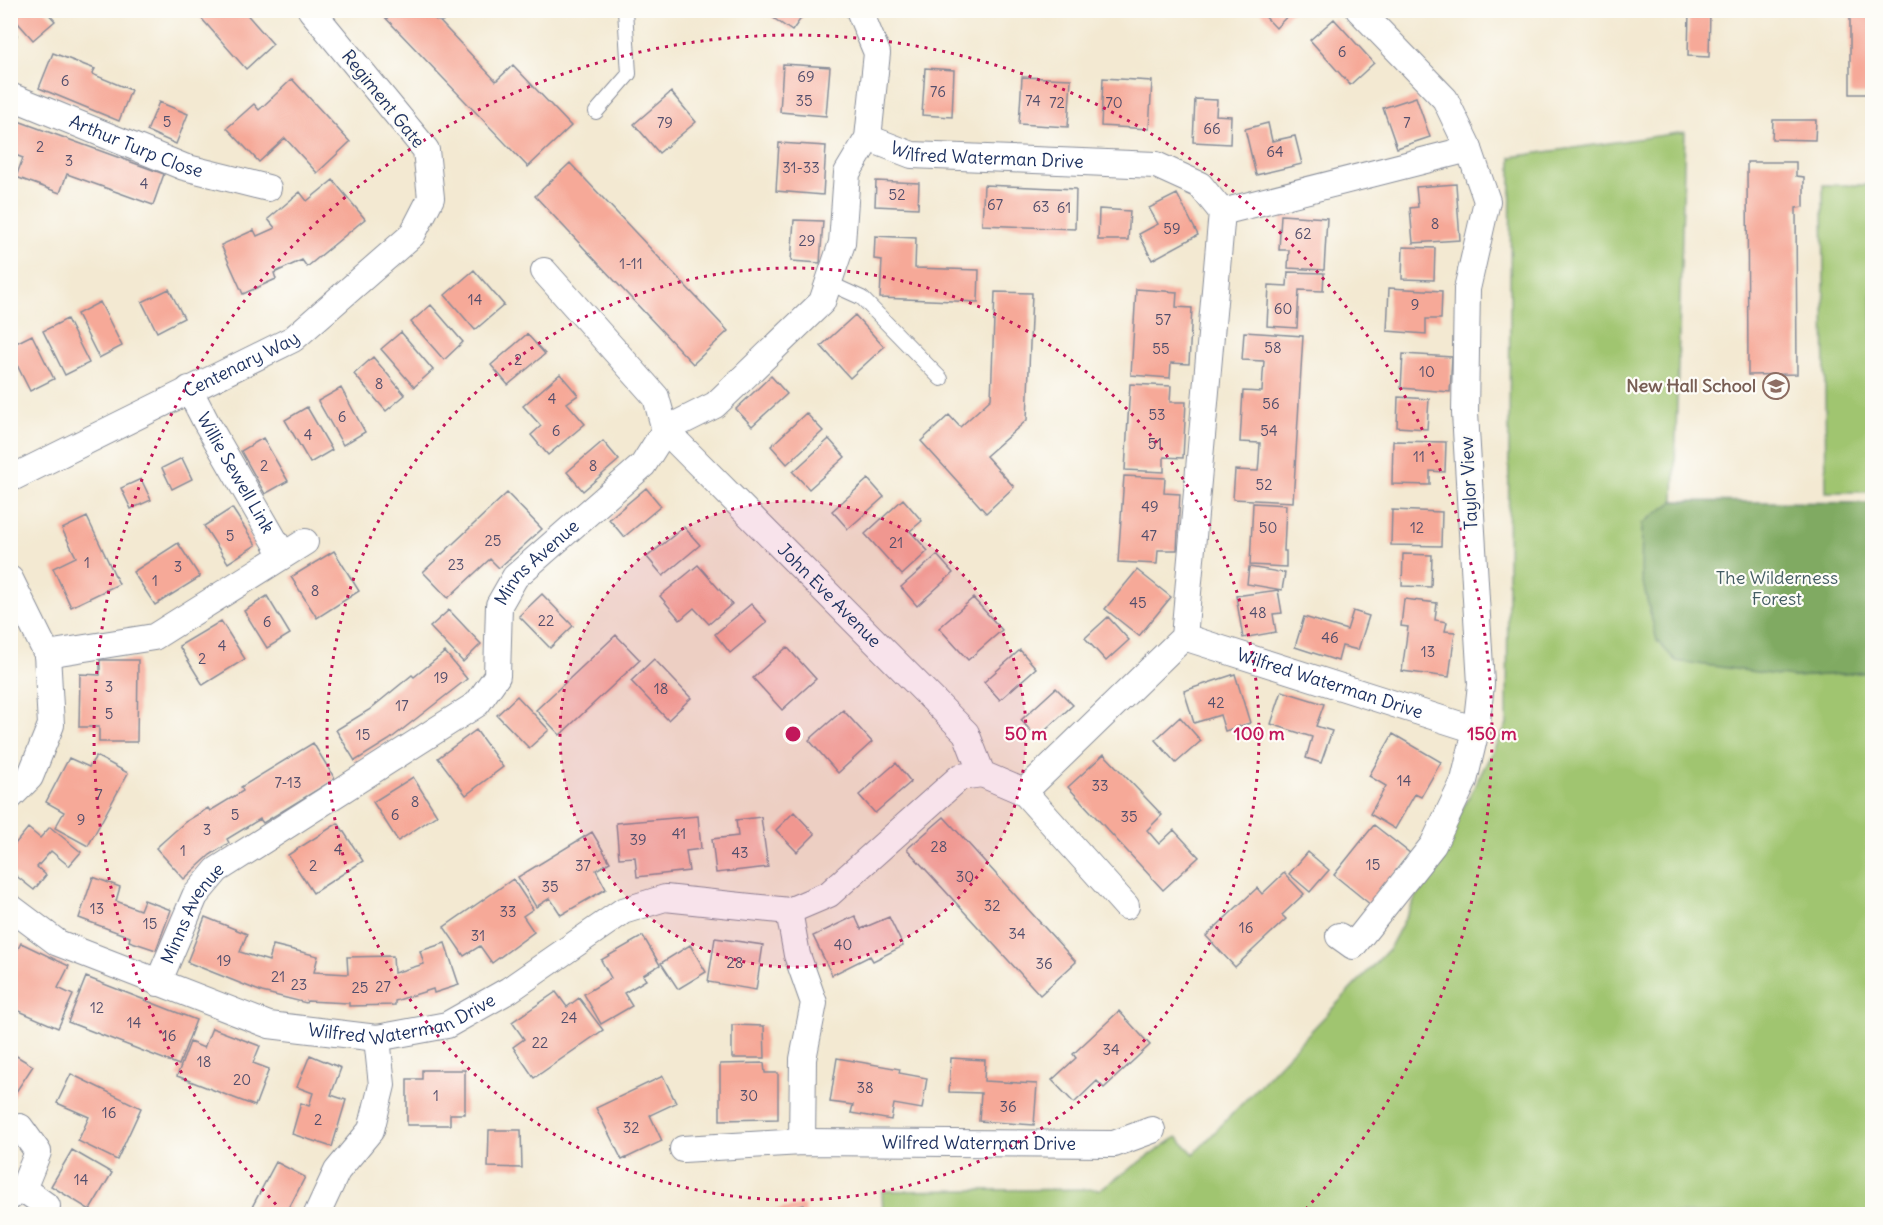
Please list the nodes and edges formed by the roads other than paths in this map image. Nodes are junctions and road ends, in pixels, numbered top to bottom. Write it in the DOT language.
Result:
graph roads {
  1 [pos="310,10"];
  2 [pos="454,10"];
  3 [pos="625,10"];
  4 [pos="859,10"];
  5 [pos="1359,10"];
  6 [pos="440,14"];
  7 [pos="10,96"];
  8 [pos="596,112"];
  9 [pos="868,138"];
  10 [pos="1469,149"];
  11 [pos="268,188"];
  12 [pos="431,198"];
  13 [pos="1222,212"];
  14 [pos="544,271"];
  15 [pos="829,283"];
  16 [pos="941,379"];
  17 [pos="189,389"];
  18 [pos="665,430"];
  19 [pos="10,479"];
  20 [pos="305,542"];
  21 [pos="283,555"];
  22 [pos="10,579"];
  23 [pos="1184,637"];
  24 [pos="47,654"];
  25 [pos="1476,729"];
  26 [pos="982,774"];
  27 [pos="1024,792"];
  28 [pos="10,797"];
  29 [pos="1126,906"];
  30 [pos="10,907"];
  31 [pos="789,911"];
  32 [pos="1339,936"];
  33 [pos="158,983"];
  34 [pos="377,1038"];
  35 [pos="20,1127"];
  36 [pos="1152,1130"];
  37 [pos="802,1142"];
  38 [pos="683,1149"];
  39 [pos="16,1193"];
  40 [pos="47,1206"];
  41 [pos="317,1215"];
  1 -- 12 [label="street, Regiment Gate"];
  2 -- 6 [label="lane"];
  3 -- 8 [label="lane"];
  4 -- 9 [label="street, Wilfred Waterman Drive"];
  5 -- 10 [label="street, Taylor View"];
  7 -- 11 [label="street, Arthur Turp Close"];
  9 -- 13 [label="street, Wilfred Waterman Drive"];
  9 -- 15 [label="street"];
  10 -- 13 [label="street"];
  10 -- 25 [label="street, Taylor View"];
  12 -- 17 [label="street, Centenary Way"];
  13 -- 23 [label="street"];
  14 -- 18 [label="street, John Eve Avenue"];
  15 -- 16 [label="lane"];
  15 -- 18 [label="street"];
  17 -- 19 [label="street, Centenary Way"];
  17 -- 21 [label="street, Willie Sewell Link"];
  18 -- 26 [label="street, John Eve Avenue"];
  18 -- 33 [label="street, Minns Avenue"];
  20 -- 21 [label="street"];
  21 -- 24 [label="street"];
  22 -- 24 [label="street"];
  23 -- 25 [label="street, Wilfred Waterman Drive"];
  23 -- 27 [label="street"];
  24 -- 28 [label="street"];
  25 -- 32 [label="street, Taylor View"];
  26 -- 27 [label="street"];
  26 -- 31 [label="street, Wilfred Waterman Drive"];
  27 -- 29 [label="street"];
  30 -- 33 [label="street, Wilfred Waterman Drive"];
  31 -- 34 [label="street, Wilfred Waterman Drive"];
  31 -- 37 [label="street"];
  33 -- 34 [label="street, Wilfred Waterman Drive"];
  34 -- 41 [label="street"];
  35 -- 39 [label="street"];
  36 -- 37 [label="street, Wilfred Waterman Drive"];
  37 -- 38 [label="street, Wilfred Waterman Drive"];
  39 -- 40 [label="street"];
}
